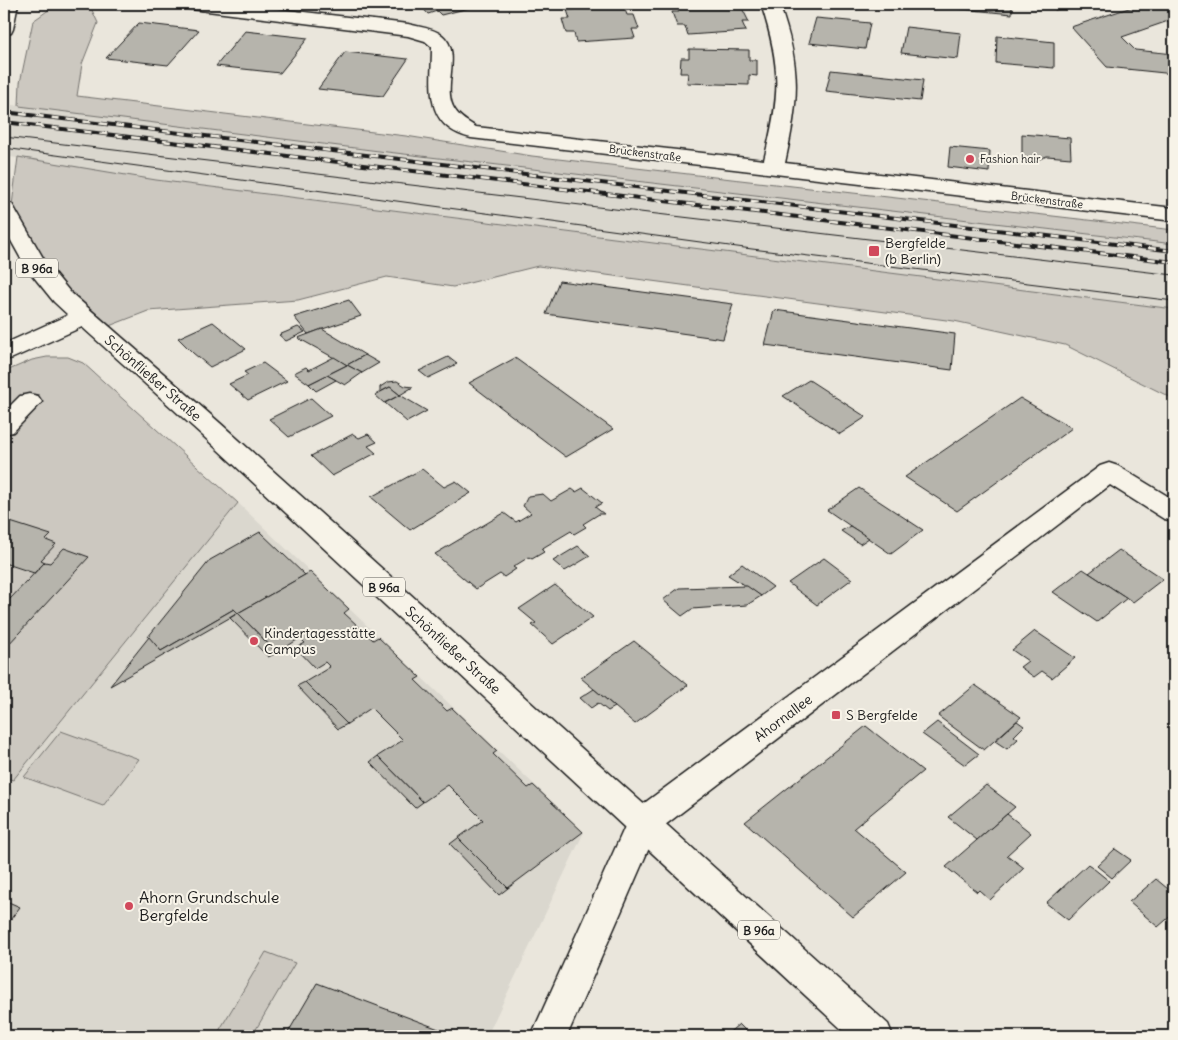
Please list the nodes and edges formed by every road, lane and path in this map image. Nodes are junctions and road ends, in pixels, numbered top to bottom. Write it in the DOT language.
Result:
graph roads {
  1 [pos="9,4"];
  2 [pos="191,4"];
  3 [pos="770,4"];
  4 [pos="4,29"];
  5 [pos="773,168"];
  6 [pos="4,209"];
  7 [pos="1174,215"];
  8 [pos="84,318"];
  9 [pos="4,353"];
  10 [pos="29,402"];
  11 [pos="4,426"];
  12 [pos="1174,512"];
  13 [pos="643,824"];
  14 [pos="548,1036"];
  15 [pos="875,1036"];
  1 -- 4 [label="street"];
  2 -- 5 [label="street, Brückenstraße"];
  3 -- 5 [label="street"];
  5 -- 7 [label="street, Brückenstraße"];
  6 -- 8 [label="street, Schönfließer Straße / B 96a"];
  8 -- 9 [label="street"];
  8 -- 13 [label="street, Schönfließer Straße / B 96a"];
  10 -- 11 [label="street"];
  12 -- 13 [label="street, Ahornallee"];
  13 -- 14 [label="street, Ahornallee"];
  13 -- 15 [label="street, Schönfließer Straße / B 96a"];
}
